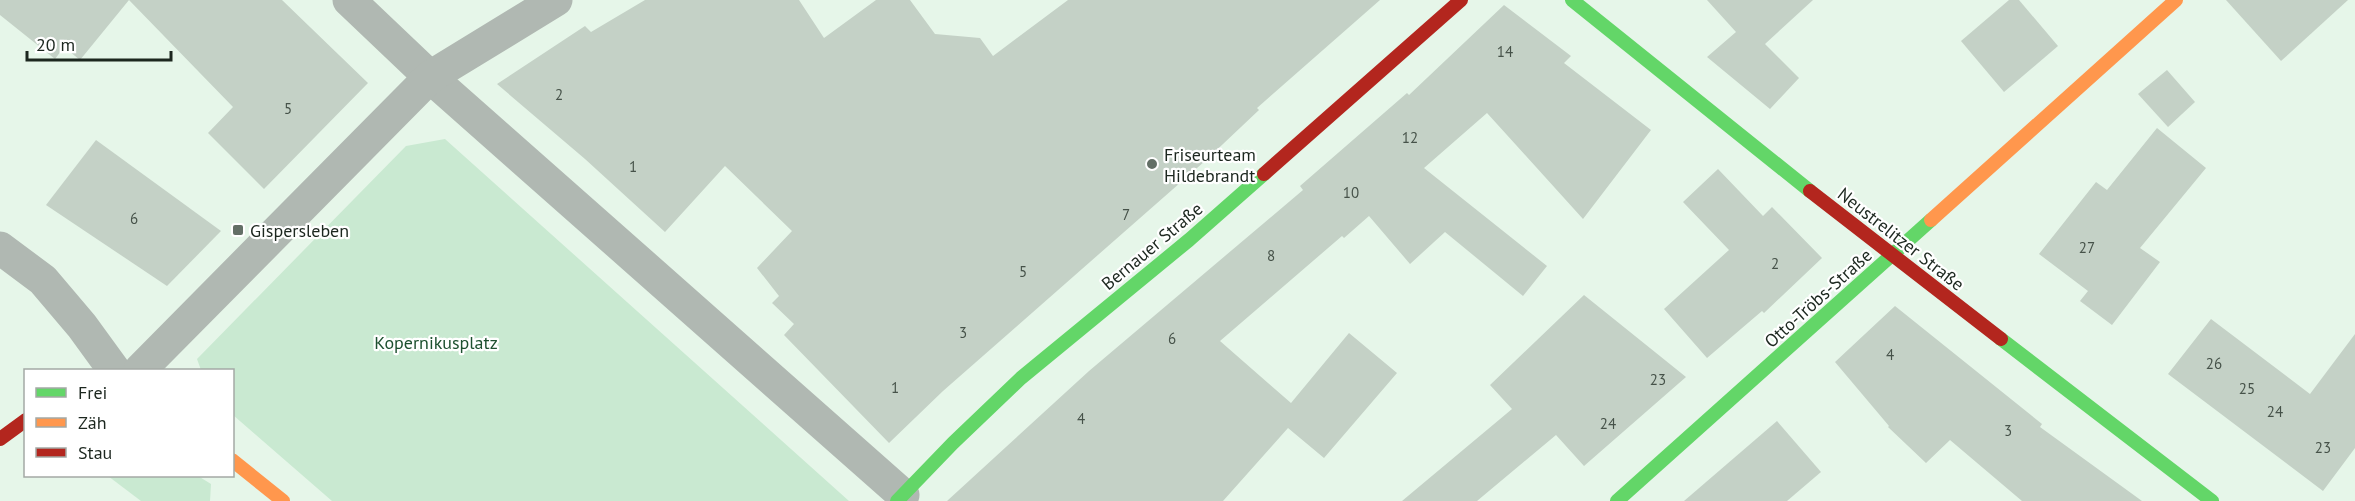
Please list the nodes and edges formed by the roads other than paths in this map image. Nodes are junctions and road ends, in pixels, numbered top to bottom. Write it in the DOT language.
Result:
graph roads {
  1 [pos="349,0"];
  2 [pos="556,0"];
  3 [pos="1461,0"];
  4 [pos="1572,0"];
  5 [pos="2176,0"];
  6 [pos="429,77"];
  7 [pos="0,248"];
  8 [pos="1892,256"];
  9 [pos="113,369"];
  10 [pos="141,369"];
  11 [pos="24,421"];
  12 [pos="0,439"];
  13 [pos="234,462"];
  14 [pos="900,498"];
  15 [pos="283,501"];
  16 [pos="1617,501"];
  17 [pos="2212,501"];
  1 -- 6 [label="street"];
  2 -- 6 [label="street"];
  3 -- 14 [label="street, Bernauer Straße"];
  4 -- 8 [label="street, Neustrelitzer Straße"];
  5 -- 8 [label="street, Otto-Tröbs-Straße"];
  6 -- 10 [label="street"];
  6 -- 14 [label="street"];
  7 -- 9 [label="street"];
  8 -- 16 [label="street, Otto-Tröbs-Straße"];
  8 -- 17 [label="street, Neustrelitzer Straße"];
  11 -- 12 [label="street"];
  13 -- 15 [label="street"];
}
